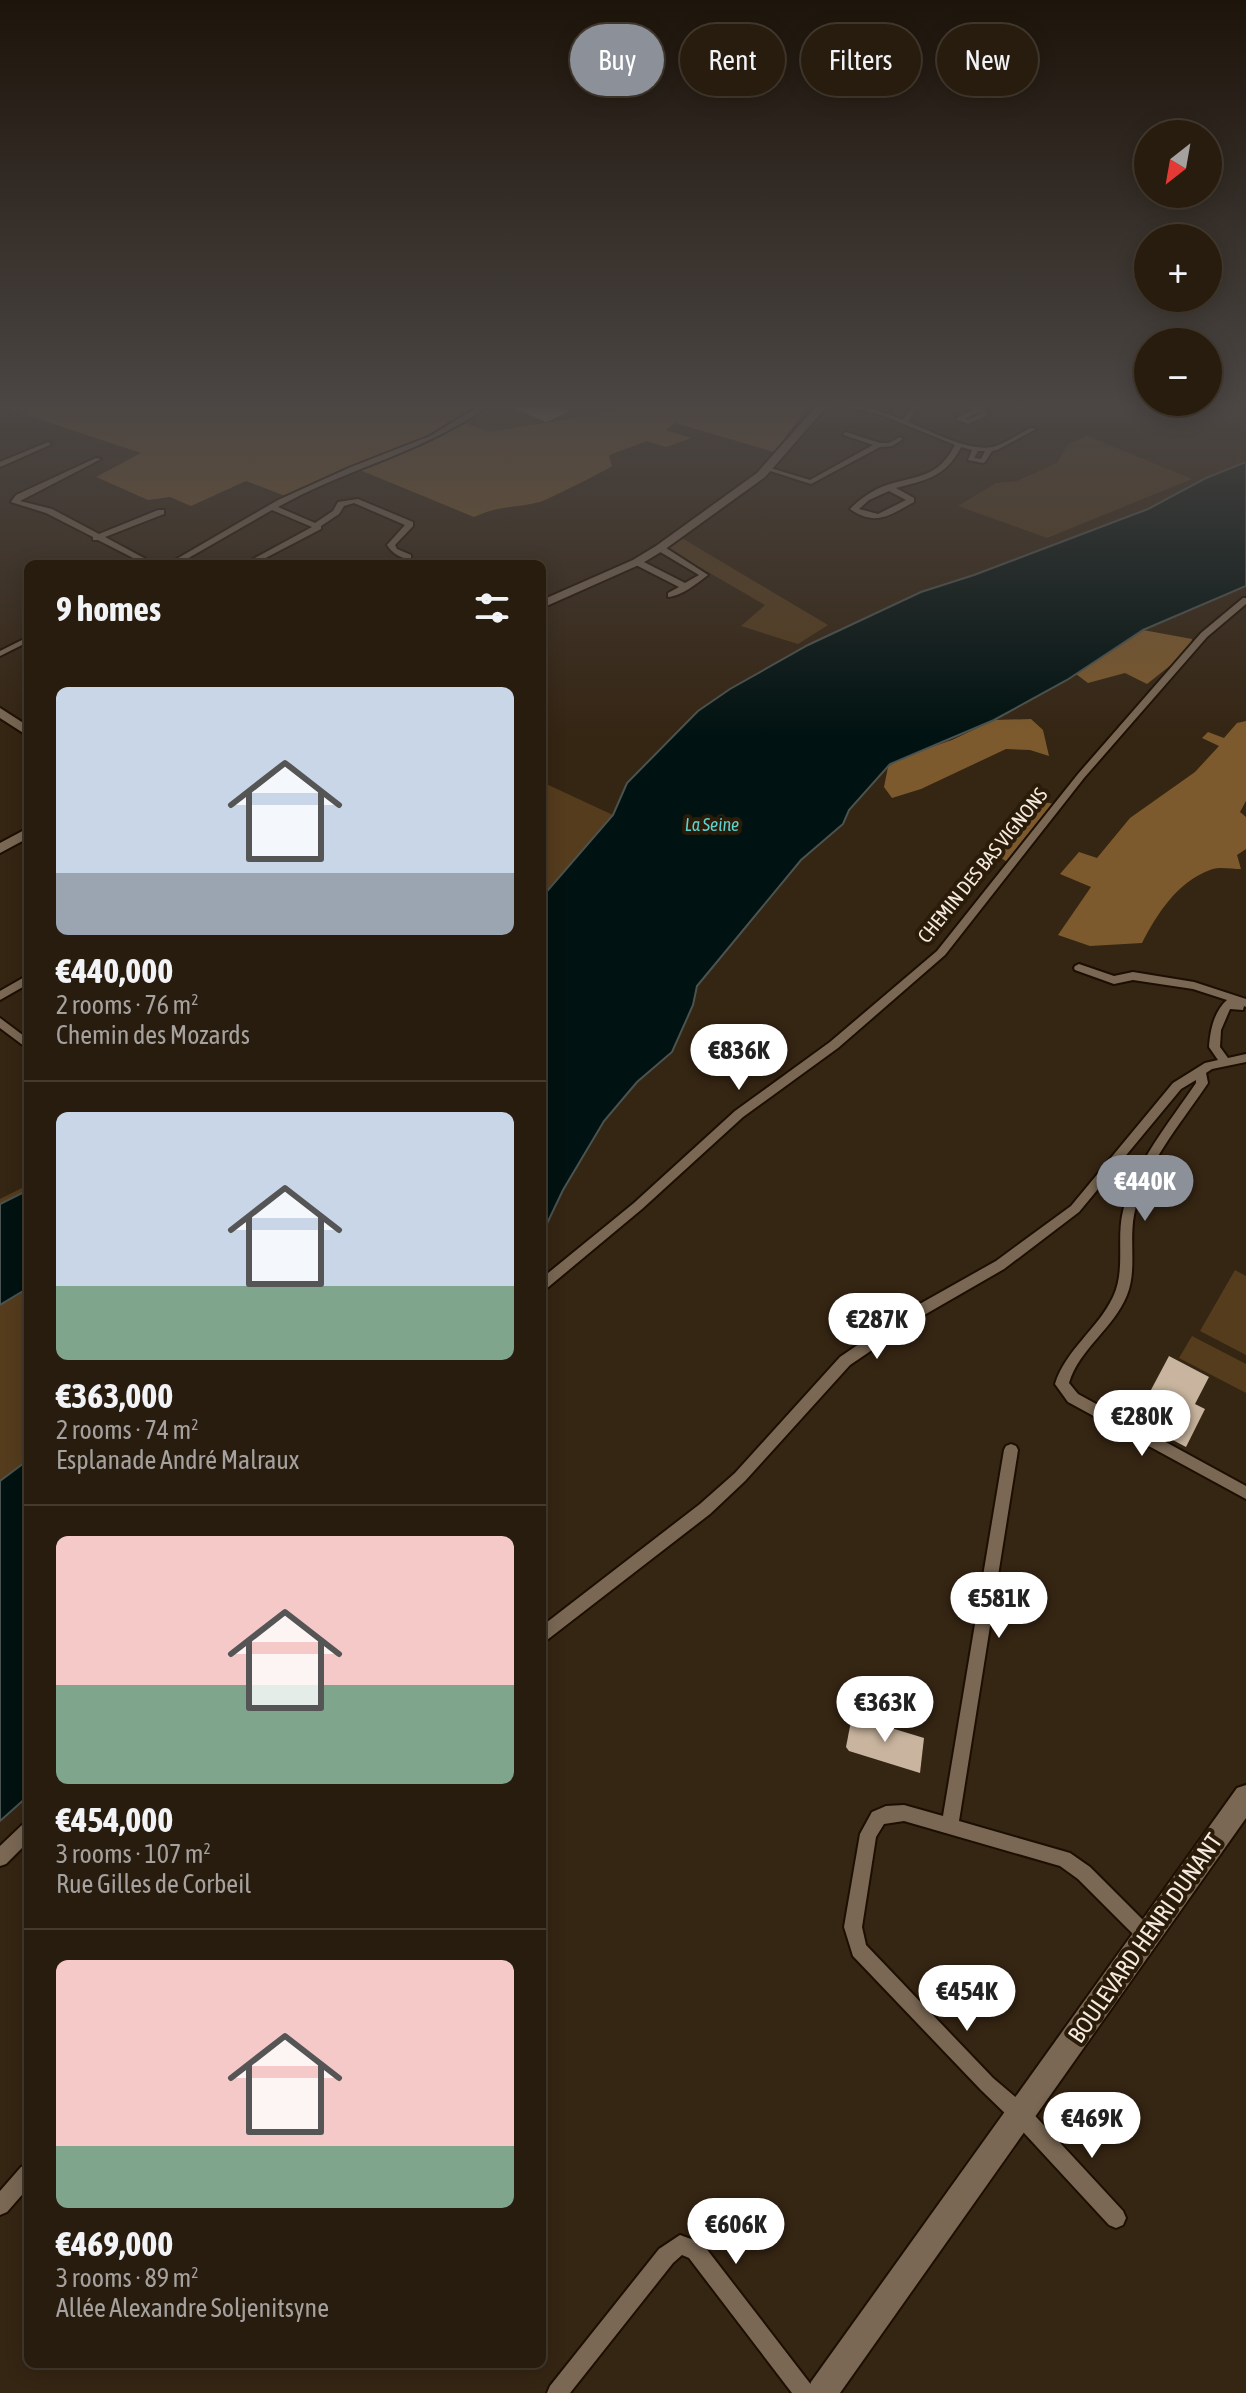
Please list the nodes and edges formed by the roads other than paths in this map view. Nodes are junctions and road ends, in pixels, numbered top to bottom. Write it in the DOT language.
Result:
graph roads {
  1 [pos="54,514"];
  2 [pos="157,514"];
  3 [pos="260,514"];
  4 [pos="289,514"];
  5 [pos="330,514"];
  6 [pos="385,514"];
  7 [pos="706,514"];
  8 [pos="865,514"];
  9 [pos="891,514"];
  10 [pos="317,525"];
  11 [pos="96,538"];
  12 [pos="660,548"];
  13 [pos="408,557"];
  14 [pos="143,560"];
  15 [pos="179,560"];
  16 [pos="255,560"];
  17 [pos="637,562"];
  18 [pos="686,587"];
  19 [pos="671,595"];
  20 [pos="1246,600"];
  21 [pos="546,602"];
  22 [pos="24,641"];
  23 [pos="0,654"];
  24 [pos="0,712"];
  25 [pos="24,729"];
  26 [pos="24,834"];
  27 [pos="0,849"];
  28 [pos="1079,968"];
  29 [pos="24,981"];
  30 [pos="0,996"];
  31 [pos="1246,1003"];
  32 [pos="1246,1009"];
  33 [pos="0,1022"];
  34 [pos="24,1042"];
  35 [pos="1246,1058"];
  36 [pos="1224,1061"];
  37 [pos="1200,1071"];
  38 [pos="546,1282"];
  39 [pos="1011,1450"];
  40 [pos="1246,1493"];
  41 [pos="546,1632"];
  42 [pos="1246,1797"];
  43 [pos="950,1824"];
  44 [pos="24,1835"];
  45 [pos="0,1858"];
  46 [pos="1147,1936"];
  47 [pos="1028,2122"];
  48 [pos="24,2178"];
  49 [pos="0,2205"];
  50 [pos="1116,2218"];
  51 [pos="557,2393"];
  52 [pos="805,2393"];
  53 [pos="822,2393"];
  1 -- 11 [label="street"];
  2 -- 11 [label="street"];
  3 -- 15 [label="street"];
  4 -- 10 [label="street"];
  5 -- 10 [label="street"];
  6 -- 13 [label="street"];
  7 -- 12 [label="street"];
  8 -- 9 [label="street"];
  10 -- 16 [label="street"];
  11 -- 14 [label="street"];
  12 -- 17 [label="street"];
  12 -- 18 [label="street"];
  17 -- 18 [label="street"];
  17 -- 21 [label="street"];
  18 -- 19 [label="street"];
  20 -- 38 [label="street, CHEMIN DES BAS VIGNONS"];
  22 -- 23 [label="street"];
  24 -- 25 [label="street"];
  26 -- 27 [label="street"];
  28 -- 31 [label="street"];
  29 -- 30 [label="street"];
  32 -- 36 [label="street"];
  33 -- 34 [label="street"];
  35 -- 36 [label="street"];
  36 -- 37 [label="street"];
  37 -- 40 [label="street"];
  37 -- 41 [label="street"];
  39 -- 43 [label="street"];
  42 -- 46 [label="street, BOULEVARD HENRI DUNANT"];
  43 -- 46 [label="street"];
  43 -- 47 [label="street"];
  44 -- 45 [label="street"];
  46 -- 47 [label="street, BOULEVARD HENRI DUNANT"];
  47 -- 50 [label="street"];
  47 -- 53 [label="street, BOULEVARD HENRI DUNANT"];
  48 -- 49 [label="street"];
  51 -- 52 [label="street"];
}
